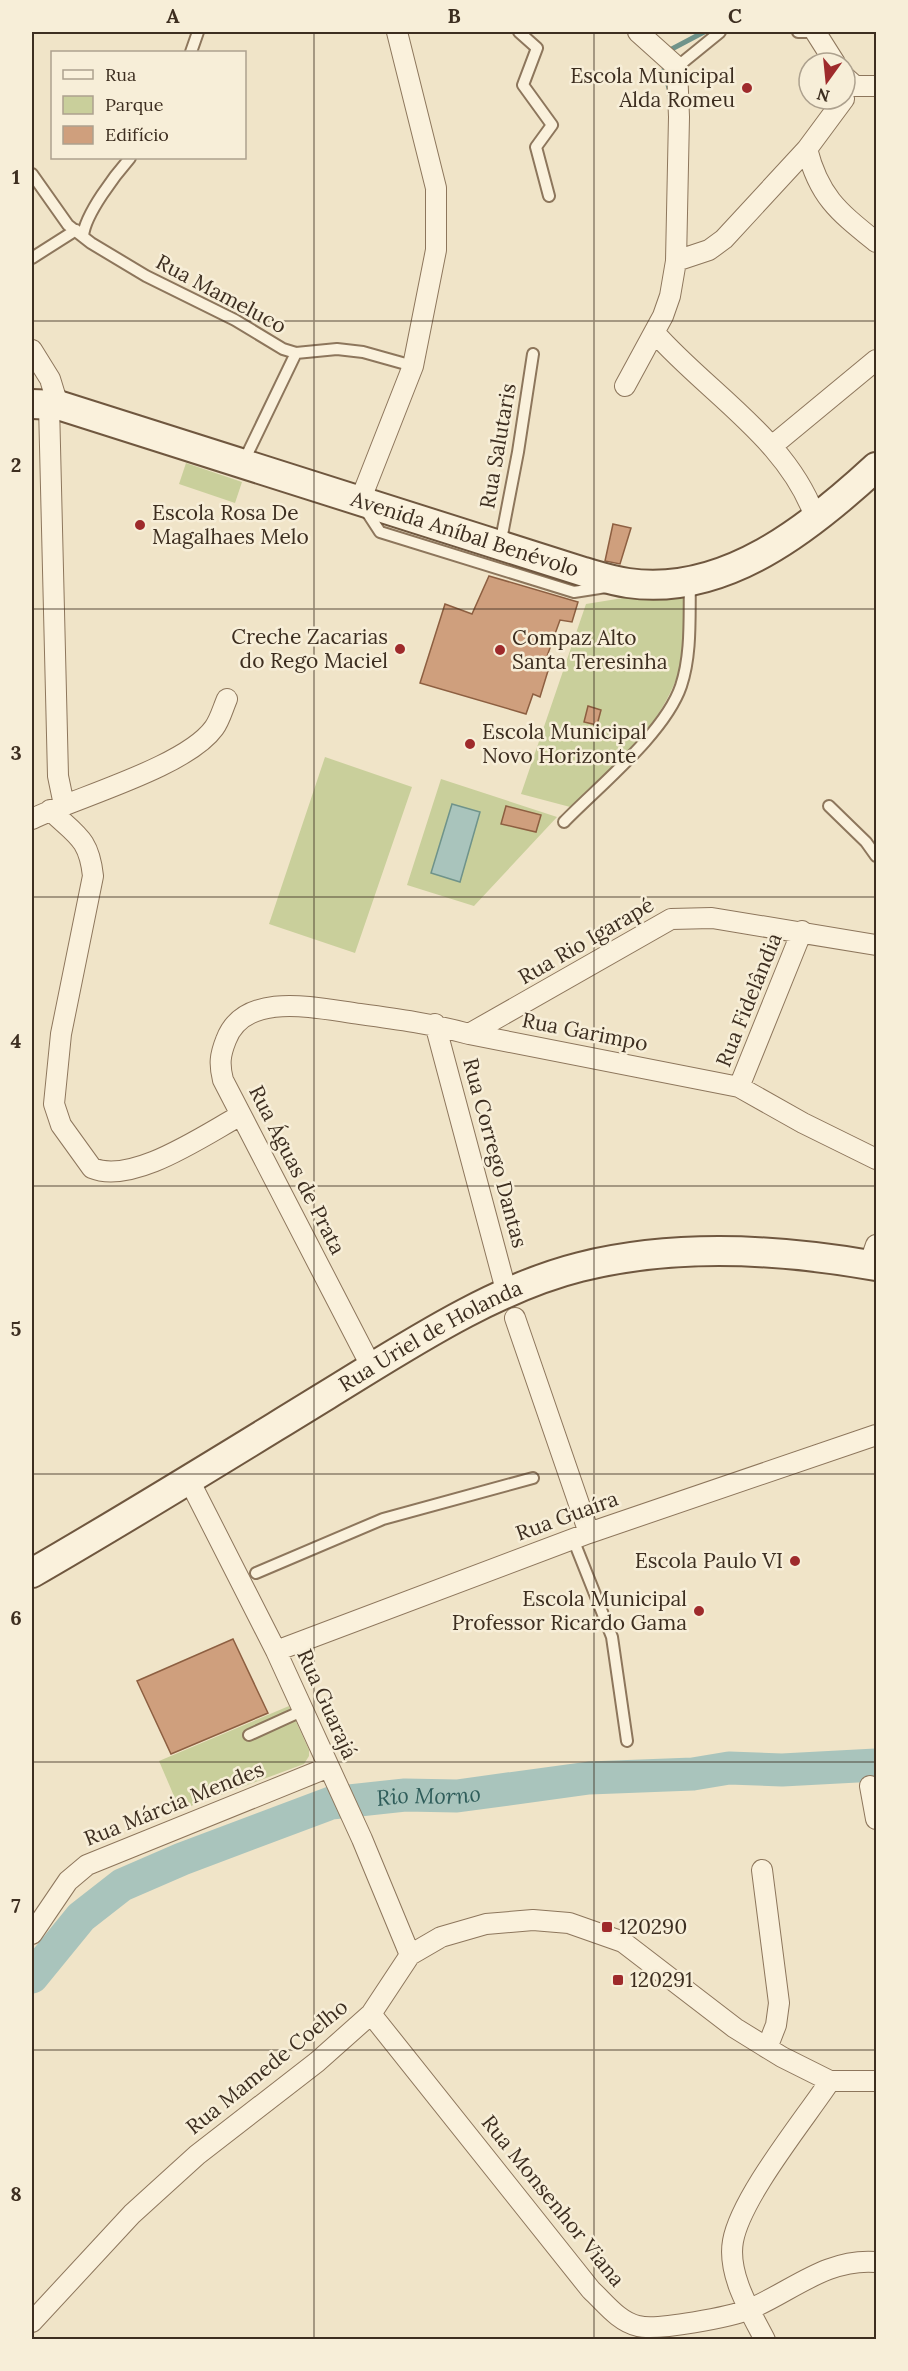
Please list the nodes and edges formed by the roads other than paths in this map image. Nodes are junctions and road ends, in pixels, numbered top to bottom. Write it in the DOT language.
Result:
graph roads {
  1 [pos="198,32"];
  2 [pos="397,32"];
  3 [pos="519,32"];
  4 [pos="638,32"];
  5 [pos="720,32"];
  6 [pos="812,32"];
  7 [pos="191,51"];
  8 [pos="827,51"];
  9 [pos="677,67"];
  10 [pos="876,86"];
  11 [pos="857,89"];
  12 [pos="833,111"];
  13 [pos="807,149"];
  14 [pos="129,159"];
  15 [pos="32,174"];
  16 [pos="549,196"];
  17 [pos="80,233"];
  18 [pos="876,242"];
  19 [pos="32,258"];
  20 [pos="676,261"];
  21 [pos="655,333"];
  22 [pos="32,350"];
  23 [pos="296,353"];
  24 [pos="533,354"];
  25 [pos="876,360"];
  26 [pos="413,366"];
  27 [pos="625,386"];
  28 [pos="46,405"];
  29 [pos="772,446"];
  30 [pos="243,463"];
  31 [pos="876,467"];
  32 [pos="360,501"];
  33 [pos="816,520"];
  34 [pos="500,545"];
  35 [pos="690,580"];
  36 [pos="628,584"];
  37 [pos="226,699"];
  38 [pos="828,806"];
  39 [pos="57,808"];
  40 [pos="32,819"];
  41 [pos="564,822"];
  42 [pos="876,856"];
  43 [pos="802,931"];
  44 [pos="876,945"];
  45 [pos="267,1008"];
  46 [pos="435,1024"];
  47 [pos="469,1034"];
  48 [pos="740,1087"];
  49 [pos="240,1115"];
  50 [pos="876,1159"];
  51 [pos="874,1259"];
  52 [pos="511,1306"];
  53 [pos="372,1368"];
  54 [pos="876,1435"];
  55 [pos="188,1478"];
  56 [pos="532,1478"];
  57 [pos="581,1536"];
  58 [pos="32,1574"];
  59 [pos="248,1576"];
  60 [pos="276,1651"];
  61 [pos="304,1710"];
  62 [pos="249,1735"];
  63 [pos="627,1741"];
  64 [pos="329,1767"];
  65 [pos="870,1786"];
  66 [pos="876,1819"];
  67 [pos="762,1870"];
  68 [pos="32,1934"];
  69 [pos="410,1955"];
  70 [pos="371,2014"];
  71 [pos="767,2048"];
  72 [pos="830,2081"];
  73 [pos="876,2081"];
  74 [pos="876,2262"];
  75 [pos="749,2309"];
  76 [pos="32,2322"];
  77 [pos="765,2340"];
  1 -- 7 [label="lane"];
  2 -- 26 [label="street"];
  3 -- 16 [label="lane"];
  4 -- 9 [label="street"];
  5 -- 9 [label="lane"];
  6 -- 8 [label="street"];
  9 -- 20 [label="street"];
  10 -- 11 [label="street"];
  12 -- 13 [label="street"];
  13 -- 18 [label="street"];
  13 -- 20 [label="street"];
  14 -- 17 [label="lane"];
  15 -- 17 [label="lane, Rua Mameluco"];
  17 -- 19 [label="lane"];
  17 -- 23 [label="lane, Rua Mameluco"];
  20 -- 21 [label="street"];
  21 -- 27 [label="street"];
  21 -- 29 [label="street"];
  22 -- 28 [label="street"];
  23 -- 26 [label="lane, Rua Mameluco"];
  23 -- 30 [label="lane"];
  24 -- 34 [label="lane, Rua Salutaris"];
  25 -- 29 [label="street"];
  26 -- 32 [label="street"];
  28 -- 30 [label="main road, Avenida Aníbal Benévolo"];
  28 -- 39 [label="street"];
  29 -- 33 [label="street"];
  30 -- 32 [label="main road, Avenida Aníbal Benévolo"];
  31 -- 33 [label="main road, Avenida Aníbal Benévolo"];
  32 -- 34 [label="main road, Avenida Aníbal Benévolo"];
  32 -- 36 [label="lane"];
  33 -- 35 [label="main road, Avenida Aníbal Benévolo"];
  34 -- 36 [label="main road, Avenida Aníbal Benévolo"];
  35 -- 36 [label="main road, Avenida Aníbal Benévolo"];
  35 -- 41 [label="lane"];
  37 -- 39 [label="street"];
  38 -- 42 [label="lane"];
  39 -- 40 [label="street"];
  39 -- 49 [label="street"];
  43 -- 44 [label="street, Rua Rio Igarapé"];
  43 -- 47 [label="street, Rua Rio Igarapé"];
  43 -- 48 [label="street, Rua Fidelândia"];
  45 -- 46 [label="street, Rua Garimpo"];
  45 -- 49 [label="street, Rua Águas de Prata"];
  46 -- 47 [label="street, Rua Garimpo"];
  46 -- 52 [label="street, Rua Corrego Dantas"];
  47 -- 48 [label="street, Rua Garimpo"];
  48 -- 50 [label="street, Rua Garimpo"];
  49 -- 53 [label="street, Rua Águas de Prata"];
  51 -- 52 [label="main road, Rua Uriel de Holanda"];
  52 -- 53 [label="main road, Rua Uriel de Holanda"];
  52 -- 57 [label="street, Rua Corrego Dantas"];
  53 -- 55 [label="main road, Rua Uriel de Holanda"];
  54 -- 57 [label="street, Rua Guaíra"];
  55 -- 58 [label="main road, Rua Uriel de Holanda"];
  55 -- 59 [label="street, Rua Guarajá"];
  56 -- 59 [label="lane"];
  57 -- 60 [label="street, Rua Guaíra"];
  57 -- 63 [label="lane"];
  59 -- 60 [label="street, Rua Guarajá"];
  60 -- 61 [label="street, Rua Guarajá"];
  61 -- 62 [label="lane"];
  61 -- 64 [label="street, Rua Guarajá"];
  64 -- 68 [label="street, Rua Márcia Mendes"];
  64 -- 69 [label="street, Rua Guarajá"];
  65 -- 66 [label="street"];
  67 -- 71 [label="street"];
  69 -- 70 [label="street, Rua Mamede Coelho"];
  69 -- 71 [label="street, Rua Mamede Coelho"];
  70 -- 75 [label="street, Rua Monsenhor Viana"];
  70 -- 76 [label="street, Rua Mamede Coelho"];
  71 -- 72 [label="street, Rua Mamede Coelho"];
  72 -- 73 [label="street, Rua Mamede Coelho"];
  72 -- 75 [label="street"];
  74 -- 75 [label="street, Rua Monsenhor Viana"];
  75 -- 77 [label="street"];
}
